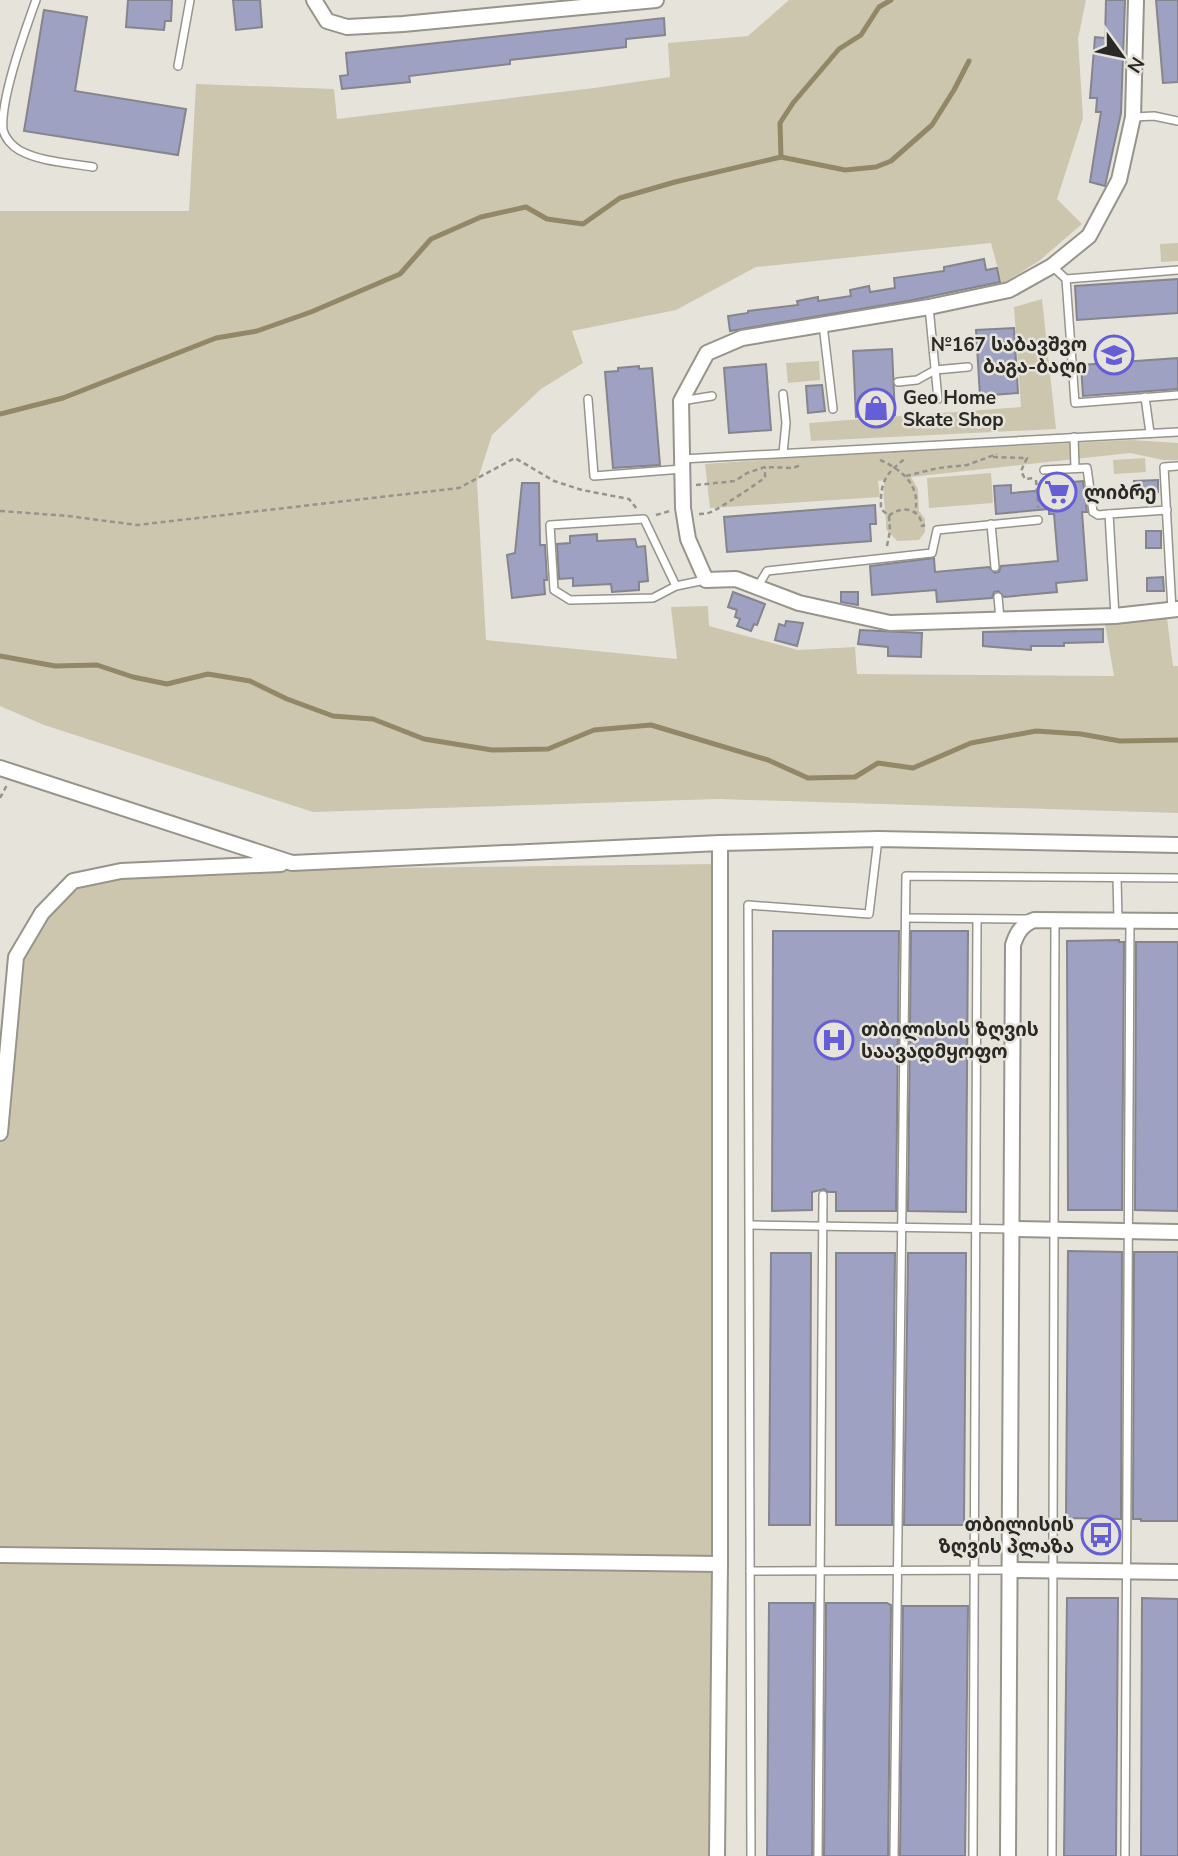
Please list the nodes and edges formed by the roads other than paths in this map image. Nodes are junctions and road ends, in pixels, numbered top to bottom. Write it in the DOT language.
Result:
graph roads {
  1 [pos="36,0"];
  2 [pos="190,0"];
  3 [pos="314,0"];
  4 [pos="656,0"];
  5 [pos="1136,0"];
  6 [pos="575,4"];
  7 [pos="542,6"];
  8 [pos="178,66"];
  9 [pos="1133,117"];
  10 [pos="1178,121"];
  11 [pos="93,167"];
  12 [pos="1052,266"];
  13 [pos="1178,270"];
  14 [pos="1066,278"];
  15 [pos="929,307"];
  16 [pos="823,325"];
  17 [pos="968,367"];
  18 [pos="935,370"];
  19 [pos="898,382"];
  20 [pos="783,394"];
  21 [pos="1178,395"];
  22 [pos="712,396"];
  23 [pos="1146,397"];
  24 [pos="588,399"];
  25 [pos="938,399"];
  26 [pos="681,401"];
  27 [pos="833,409"];
  28 [pos="1178,432"];
  29 [pos="1150,433"];
  30 [pos="1074,437"];
  31 [pos="783,453"];
  32 [pos="682,464"];
  33 [pos="1178,466"];
  34 [pos="1075,468"];
  35 [pos="1044,470"];
  36 [pos="1167,510"];
  37 [pos="1109,514"];
  38 [pos="1038,520"];
  39 [pos="990,524"];
  40 [pos="995,567"];
  41 [pos="706,580"];
  42 [pos="676,586"];
  43 [pos="758,586"];
  44 [pos="998,597"];
  45 [pos="1175,609"];
  46 [pos="1115,616"];
  47 [pos="1000,619"];
  48 [pos="0,768"];
  49 [pos="878,839"];
  50 [pos="720,843"];
  51 [pos="1178,845"];
  52 [pos="292,863"];
  53 [pos="1117,878"];
  54 [pos="1178,878"];
  55 [pos="906,918"];
  56 [pos="977,919"];
  57 [pos="1034,919"];
  58 [pos="1055,920"];
  59 [pos="1124,920"];
  60 [pos="1178,921"];
  61 [pos="0,1133"];
  62 [pos="823,1195"];
  63 [pos="750,1226"];
  64 [pos="823,1227"];
  65 [pos="902,1228"];
  66 [pos="975,1229"];
  67 [pos="1012,1229"];
  68 [pos="1054,1230"];
  69 [pos="1128,1231"];
  70 [pos="1178,1232"];
  71 [pos="0,1555"];
  72 [pos="720,1564"];
  73 [pos="898,1570"];
  74 [pos="974,1570"];
  75 [pos="1010,1570"];
  76 [pos="750,1571"];
  77 [pos="820,1571"];
  78 [pos="1053,1571"];
  79 [pos="1126,1572"];
  80 [pos="1178,1572"];
  81 [pos="717,1856"];
  82 [pos="751,1856"];
  83 [pos="818,1856"];
  84 [pos="894,1856"];
  85 [pos="973,1856"];
  86 [pos="1008,1856"];
  87 [pos="1052,1856"];
  88 [pos="1125,1856"];
  1 -- 11 [label="lane"];
  2 -- 8 [label="lane"];
  3 -- 7 [label="street"];
  4 -- 6 [label="street"];
  5 -- 9 [label="street"];
  6 -- 7 [label="street"];
  9 -- 10 [label="lane"];
  9 -- 12 [label="street"];
  12 -- 14 [label="lane"];
  12 -- 15 [label="street"];
  13 -- 14 [label="lane"];
  14 -- 23 [label="lane"];
  15 -- 16 [label="street"];
  15 -- 18 [label="lane"];
  16 -- 26 [label="street"];
  16 -- 27 [label="lane"];
  17 -- 18 [label="lane"];
  18 -- 19 [label="lane"];
  18 -- 25 [label="lane"];
  20 -- 31 [label="lane"];
  21 -- 23 [label="lane"];
  22 -- 26 [label="lane"];
  23 -- 29 [label="lane"];
  24 -- 32 [label="lane"];
  26 -- 32 [label="street"];
  28 -- 29 [label="lane"];
  29 -- 30 [label="lane"];
  30 -- 31 [label="lane"];
  30 -- 34 [label="lane"];
  31 -- 32 [label="lane"];
  32 -- 41 [label="street"];
  33 -- 36 [label="lane"];
  34 -- 35 [label="lane"];
  34 -- 37 [label="lane"];
  36 -- 37 [label="lane"];
  36 -- 45 [label="lane"];
  37 -- 46 [label="lane"];
  38 -- 39 [label="lane"];
  39 -- 40 [label="lane"];
  39 -- 43 [label="lane"];
  41 -- 42 [label="lane"];
  41 -- 43 [label="street"];
  42 -- 42 [label="lane"];
  43 -- 47 [label="street"];
  44 -- 47 [label="lane"];
  45 -- 46 [label="street"];
  46 -- 47 [label="street"];
  48 -- 52 [label="street"];
  49 -- 50 [label="street"];
  49 -- 51 [label="street"];
  49 -- 63 [label="lane"];
  50 -- 52 [label="street"];
  50 -- 72 [label="street"];
  52 -- 61 [label="street"];
  53 -- 54 [label="lane"];
  53 -- 55 [label="lane"];
  53 -- 59 [label="lane"];
  55 -- 56 [label="lane"];
  55 -- 65 [label="lane"];
  56 -- 57 [label="lane"];
  56 -- 66 [label="lane"];
  57 -- 58 [label="street"];
  57 -- 67 [label="street"];
  58 -- 59 [label="street"];
  58 -- 68 [label="lane"];
  59 -- 60 [label="street"];
  59 -- 69 [label="lane"];
  62 -- 64 [label="lane"];
  63 -- 64 [label="lane"];
  63 -- 76 [label="lane"];
  64 -- 65 [label="lane"];
  64 -- 77 [label="lane"];
  65 -- 66 [label="lane"];
  65 -- 73 [label="lane"];
  66 -- 67 [label="lane"];
  66 -- 74 [label="lane"];
  67 -- 68 [label="street"];
  67 -- 75 [label="street"];
  68 -- 69 [label="street"];
  68 -- 78 [label="lane"];
  69 -- 70 [label="street"];
  69 -- 79 [label="lane"];
  71 -- 72 [label="street"];
  72 -- 81 [label="street"];
  73 -- 74 [label="lane"];
  73 -- 77 [label="lane"];
  73 -- 84 [label="lane"];
  74 -- 75 [label="lane"];
  74 -- 85 [label="lane"];
  75 -- 78 [label="street"];
  75 -- 86 [label="street"];
  76 -- 77 [label="lane"];
  76 -- 82 [label="lane"];
  77 -- 83 [label="lane"];
  78 -- 79 [label="street"];
  78 -- 87 [label="lane"];
  79 -- 80 [label="street"];
  79 -- 88 [label="lane"];
}
